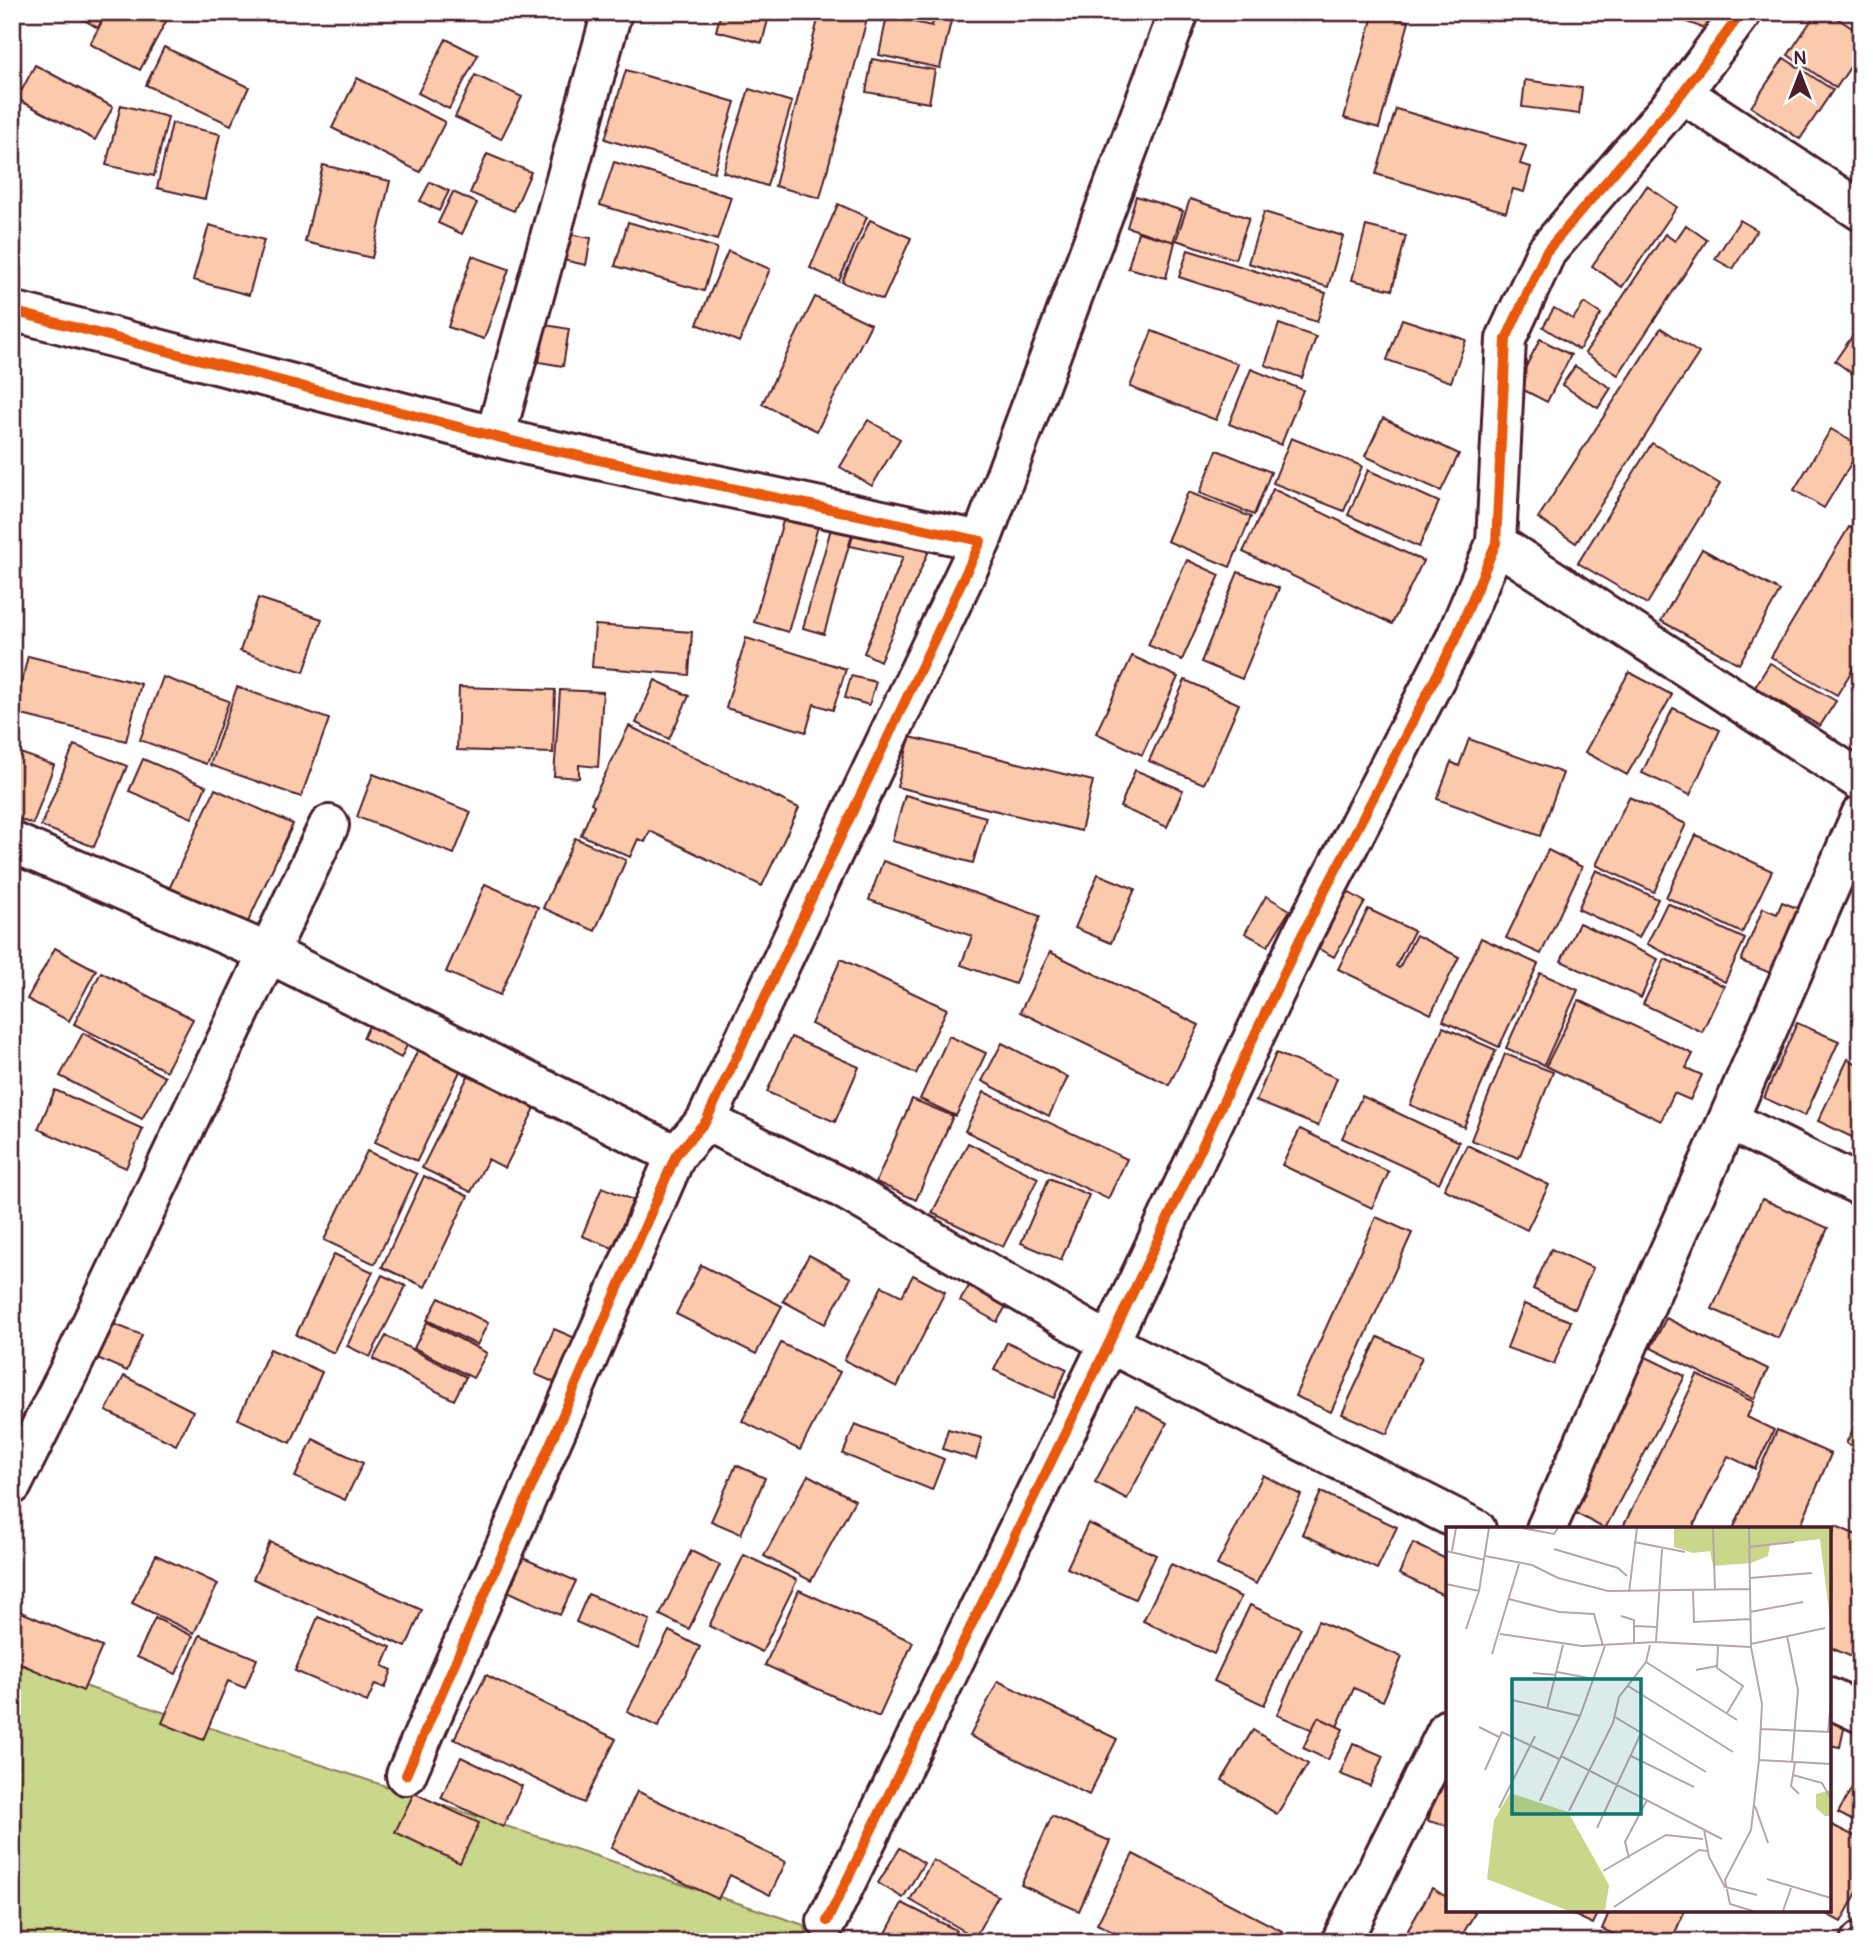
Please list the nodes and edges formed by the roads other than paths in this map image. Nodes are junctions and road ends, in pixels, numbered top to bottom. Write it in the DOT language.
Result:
graph roads {
  1 [pos="612,12"];
  2 [pos="1179,12"];
  3 [pos="1742,12"];
  4 [pos="1682,93"];
  5 [pos="1861,211"];
  6 [pos="12,310"];
  7 [pos="495,437"];
  8 [pos="981,541"];
  9 [pos="1496,542"];
  10 [pos="1861,780"];
  11 [pos="1861,815"];
  12 [pos="329,825"];
  13 [pos="12,842"];
  14 [pos="268,953"];
  15 [pos="1728,1120"];
  16 [pos="706,1121"];
  17 [pos="676,1155"];
  18 [pos="1861,1186"];
  19 [pos="1109,1343"];
  20 [pos="12,1485"];
  21 [pos="1472,1527"];
  22 [pos="1547,1527"];
  23 [pos="1831,1699"];
  24 [pos="1861,1713"];
  25 [pos="1446,1733"];
  26 [pos="406,1775"];
  27 [pos="827,1921"];
  28 [pos="1341,1942"];
  1 -- 7 [label="street"];
  2 -- 8 [label="street"];
  3 -- 4 [label="street"];
  4 -- 5 [label="street"];
  4 -- 9 [label="street"];
  6 -- 7 [label="street"];
  7 -- 8 [label="street"];
  8 -- 16 [label="street"];
  9 -- 10 [label="street"];
  9 -- 19 [label="street"];
  11 -- 15 [label="street"];
  12 -- 14 [label="street"];
  13 -- 14 [label="street"];
  14 -- 17 [label="street"];
  14 -- 20 [label="street"];
  15 -- 18 [label="street"];
  15 -- 22 [label="street"];
  16 -- 17 [label="street"];
  16 -- 19 [label="street"];
  17 -- 26 [label="street"];
  19 -- 21 [label="street"];
  19 -- 27 [label="street"];
  23 -- 24 [label="street"];
  25 -- 28 [label="street"];
}
